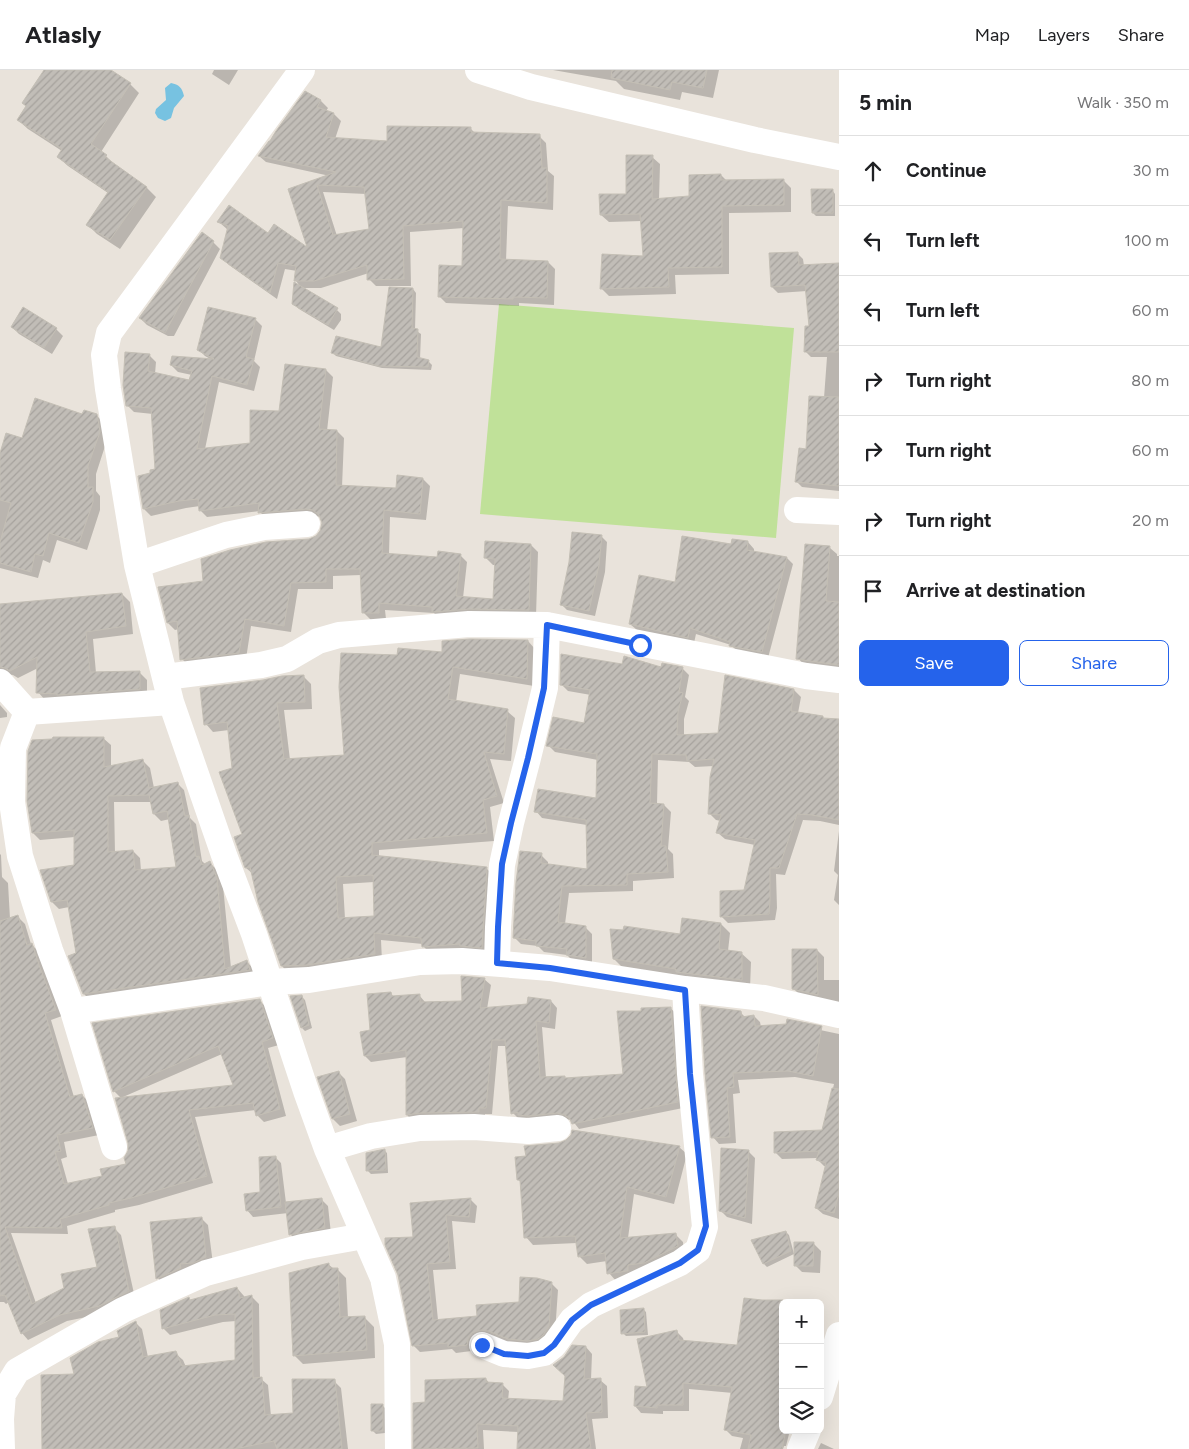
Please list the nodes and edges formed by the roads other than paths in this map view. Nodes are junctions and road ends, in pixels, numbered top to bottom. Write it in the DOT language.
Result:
graph roads {
  1 [pos="302,70"];
  2 [pos="478,70"];
  3 [pos="839,157"];
  4 [pos="797,510"];
  5 [pos="839,512"];
  6 [pos="307,524"];
  7 [pos="137,565"];
  8 [pos="547,625"];
  9 [pos="165,677"];
  10 [pos="839,680"];
  11 [pos="0,682"];
  12 [pos="171,702"];
  13 [pos="27,712"];
  14 [pos="497,963"];
  15 [pos="270,982"];
  16 [pos="685,990"];
  17 [pos="73,1010"];
  18 [pos="839,1015"];
  19 [pos="558,1128"];
  20 [pos="114,1147"];
  21 [pos="327,1148"];
  22 [pos="364,1236"];
  23 [pos="839,1335"];
  24 [pos="482,1345"];
  25 [pos="822,1389"];
  26 [pos="806,1434"];
  27 [pos="2,1449"];
  28 [pos="398,1449"];
  29 [pos="800,1449"];
  1 -- 7 [label="street"];
  2 -- 3 [label="street"];
  4 -- 5 [label="street"];
  6 -- 7 [label="street"];
  7 -- 9 [label="street"];
  8 -- 9 [label="street"];
  8 -- 10 [label="street"];
  8 -- 14 [label="street"];
  9 -- 12 [label="street"];
  11 -- 13 [label="street"];
  12 -- 13 [label="street"];
  12 -- 15 [label="street"];
  13 -- 17 [label="street"];
  14 -- 15 [label="street"];
  14 -- 16 [label="street"];
  15 -- 17 [label="street"];
  15 -- 21 [label="street"];
  16 -- 18 [label="street"];
  16 -- 24 [label="street"];
  17 -- 20 [label="street"];
  19 -- 21 [label="street"];
  21 -- 22 [label="street"];
  22 -- 27 [label="street"];
  22 -- 28 [label="street"];
  23 -- 25 [label="street"];
  26 -- 29 [label="street"];
}
